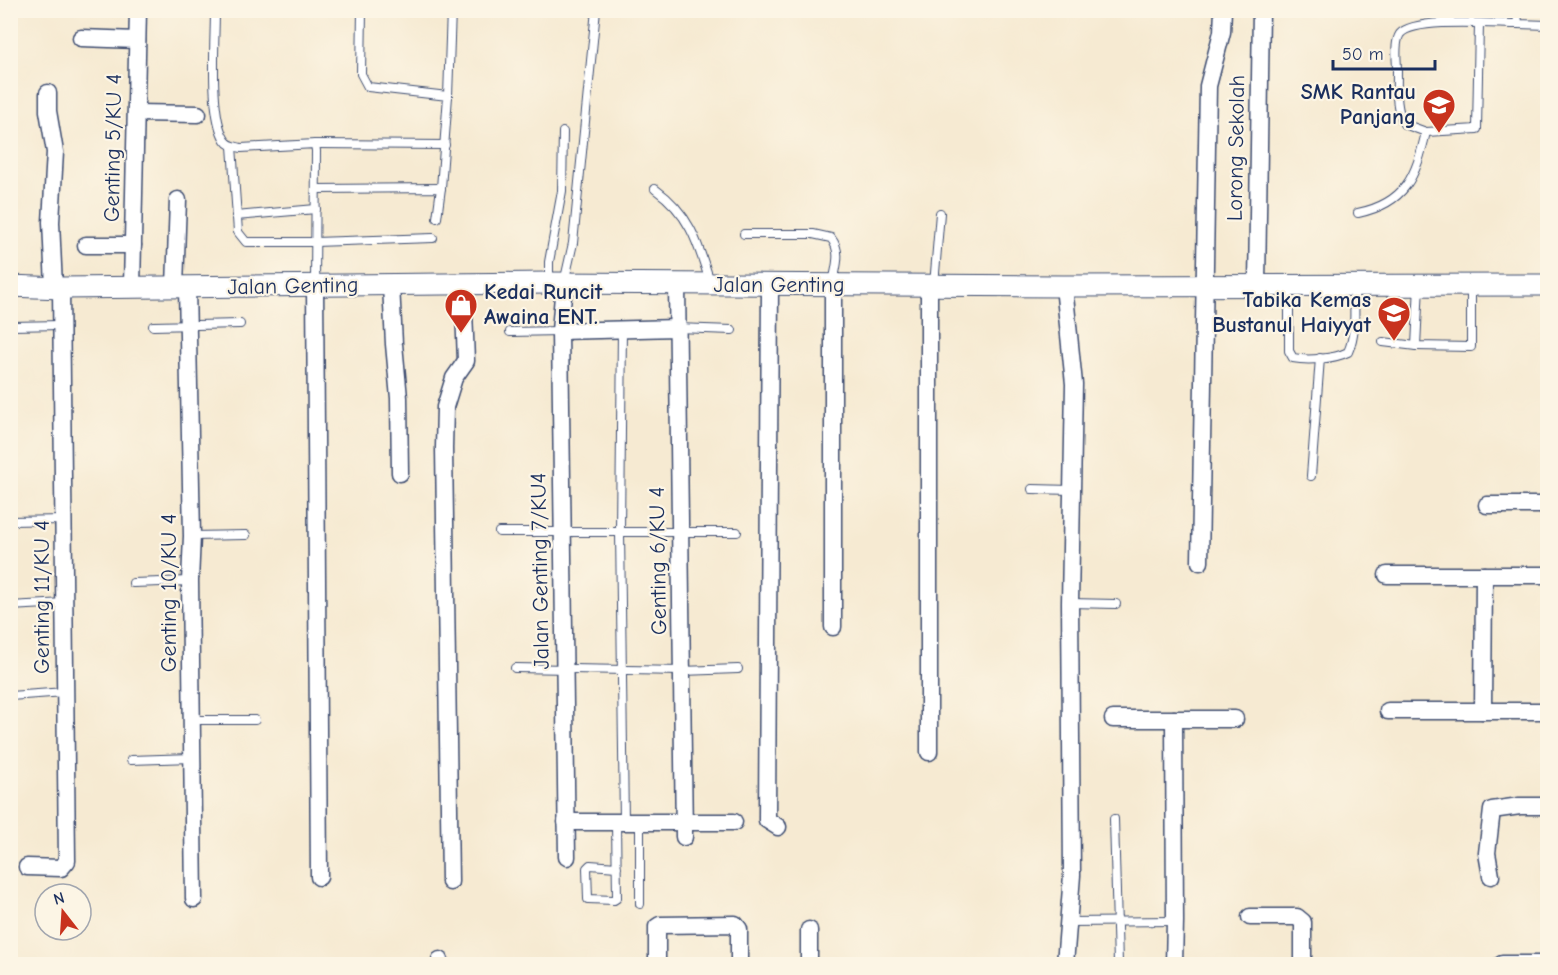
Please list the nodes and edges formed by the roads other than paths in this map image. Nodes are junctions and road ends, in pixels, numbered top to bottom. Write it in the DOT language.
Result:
graph roads {
  1 [pos="138,10"];
  2 [pos="215,10"];
  3 [pos="362,10"];
  4 [pos="451,10"];
  5 [pos="596,10"];
  6 [pos="1223,10"];
  7 [pos="1260,10"];
  8 [pos="1517,10"];
  9 [pos="1479,24"];
  10 [pos="1518,24"];
  11 [pos="1548,25"];
  12 [pos="81,38"];
  13 [pos="137,40"];
  14 [pos="48,93"];
  15 [pos="448,96"];
  16 [pos="136,113"];
  17 [pos="198,114"];
  18 [pos="563,132"];
  19 [pos="1426,132"];
  20 [pos="315,144"];
  21 [pos="445,145"];
  22 [pos="232,146"];
  23 [pos="441,188"];
  24 [pos="316,189"];
  25 [pos="655,189"];
  26 [pos="178,200"];
  27 [pos="315,209"];
  28 [pos="940,213"];
  29 [pos="1358,213"];
  30 [pos="236,216"];
  31 [pos="437,218"];
  32 [pos="744,234"];
  33 [pos="433,238"];
  34 [pos="315,242"];
  35 [pos="86,245"];
  36 [pos="133,245"];
  37 [pos="557,284"];
  38 [pos="315,285"];
  39 [pos="391,285"];
  40 [pos="464,285"];
  41 [pos="676,285"];
  42 [pos="711,285"];
  43 [pos="770,285"];
  44 [pos="832,285"];
  45 [pos="1257,285"];
  46 [pos="1289,285"];
  47 [pos="1354,285"];
  48 [pos="1419,285"];
  49 [pos="1471,285"];
  50 [pos="1548,285"];
  51 [pos="10,286"];
  52 [pos="932,286"];
  53 [pos="1064,286"];
  54 [pos="1203,286"];
  55 [pos="132,287"];
  56 [pos="181,287"];
  57 [pos="58,288"];
  58 [pos="240,324"];
  59 [pos="61,325"];
  60 [pos="12,326"];
  61 [pos="153,326"];
  62 [pos="187,327"];
  63 [pos="677,328"];
  64 [pos="622,329"];
  65 [pos="732,330"];
  66 [pos="560,331"];
  67 [pos="510,332"];
  68 [pos="1383,342"];
  69 [pos="1416,346"];
  70 [pos="1320,358"];
  71 [pos="400,473"];
  72 [pos="1311,476"];
  73 [pos="1032,489"];
  74 [pos="1072,490"];
  75 [pos="1487,505"];
  76 [pos="1548,505"];
  77 [pos="64,520"];
  78 [pos="10,521"];
  79 [pos="499,532"];
  80 [pos="561,532"];
  81 [pos="620,532"];
  82 [pos="680,532"];
  83 [pos="737,532"];
  84 [pos="246,535"];
  85 [pos="192,536"];
  86 [pos="1200,562"];
  87 [pos="1387,575"];
  88 [pos="1484,575"];
  89 [pos="1548,575"];
  90 [pos="190,581"];
  91 [pos="133,584"];
  92 [pos="65,603"];
  93 [pos="1070,603"];
  94 [pos="1116,604"];
  95 [pos="10,606"];
  96 [pos="833,627"];
  97 [pos="564,668"];
  98 [pos="515,669"];
  99 [pos="622,669"];
  100 [pos="738,669"];
  101 [pos="682,671"];
  102 [pos="65,692"];
  103 [pos="10,696"];
  104 [pos="1388,711"];
  105 [pos="1483,711"];
  106 [pos="1548,711"];
  107 [pos="1113,719"];
  108 [pos="1174,719"];
  109 [pos="1235,719"];
  110 [pos="192,720"];
  111 [pos="255,720"];
  112 [pos="929,753"];
  113 [pos="192,758"];
  114 [pos="131,760"];
  115 [pos="1548,806"];
  116 [pos="1114,819"];
  117 [pos="566,822"];
  118 [pos="627,822"];
  119 [pos="734,822"];
  120 [pos="778,827"];
  121 [pos="684,830"];
  122 [pos="567,857"];
  123 [pos="27,867"];
  124 [pos="617,867"];
  125 [pos="1491,876"];
  126 [pos="319,877"];
  127 [pos="450,882"];
  128 [pos="194,899"];
  129 [pos="640,904"];
  130 [pos="1250,916"];
  131 [pos="1117,921"];
  132 [pos="1175,921"];
  133 [pos="1068,922"];
  134 [pos="809,930"];
  135 [pos="657,964"];
  136 [pos="739,964"];
  137 [pos="809,964"];
  138 [pos="1065,964"];
  139 [pos="1118,964"];
  140 [pos="1174,964"];
  141 [pos="1224,964"];
  142 [pos="1234,964"];
  143 [pos="1303,964"];
  144 [pos="1502,964"];
  145 [pos="1548,964"];
  1 -- 13 [label="street, Genting 5/KU 4"];
  2 -- 22 [label="lane"];
  3 -- 15 [label="lane"];
  4 -- 15 [label="lane"];
  5 -- 37 [label="lane"];
  6 -- 54 [label="street"];
  7 -- 45 [label="street, Lorong Sekolah"];
  8 -- 10 [label="lane"];
  9 -- 10 [label="lane"];
  9 -- 19 [label="lane"];
  9 -- 19 [label="lane"];
  10 -- 11 [label="lane"];
  12 -- 13 [label="street"];
  13 -- 16 [label="street, Genting 5/KU 4"];
  14 -- 57 [label="street, Genting 11/KU 4"];
  15 -- 21 [label="lane"];
  16 -- 17 [label="street"];
  16 -- 36 [label="street, Genting 5/KU 4"];
  18 -- 37 [label="lane"];
  19 -- 29 [label="lane"];
  20 -- 21 [label="lane"];
  20 -- 22 [label="lane"];
  20 -- 24 [label="lane"];
  21 -- 23 [label="lane"];
  22 -- 30 [label="lane"];
  23 -- 24 [label="lane"];
  23 -- 31 [label="lane"];
  24 -- 27 [label="lane"];
  25 -- 42 [label="lane"];
  26 -- 56 [label="street, Genting 10/KU 4"];
  27 -- 30 [label="lane"];
  27 -- 34 [label="lane"];
  28 -- 52 [label="lane"];
  30 -- 34 [label="lane"];
  32 -- 44 [label="lane"];
  33 -- 34 [label="lane"];
  34 -- 38 [label="lane"];
  35 -- 36 [label="street"];
  36 -- 55 [label="street, Genting 5/KU 4"];
  37 -- 40 [label="street, Jalan Genting"];
  37 -- 41 [label="street, Jalan Genting"];
  37 -- 66 [label="street, Jalan Genting 7/KU4"];
  38 -- 39 [label="street, Jalan Genting"];
  38 -- 56 [label="street, Jalan Genting"];
  38 -- 126 [label="street"];
  39 -- 40 [label="street, Jalan Genting"];
  39 -- 71 [label="street"];
  40 -- 127 [label="street"];
  41 -- 42 [label="street, Jalan Genting"];
  41 -- 63 [label="street, Genting 6/KU 4"];
  42 -- 43 [label="street, Jalan Genting"];
  43 -- 44 [label="street, Jalan Genting"];
  43 -- 120 [label="street"];
  44 -- 52 [label="street, Jalan Genting"];
  44 -- 96 [label="street"];
  45 -- 46 [label="street, Jalan Genting"];
  45 -- 54 [label="street, Jalan Genting"];
  46 -- 47 [label="street, Jalan Genting"];
  46 -- 70 [label="lane"];
  47 -- 48 [label="street, Jalan Genting"];
  47 -- 70 [label="lane"];
  48 -- 49 [label="street, Jalan Genting"];
  48 -- 69 [label="lane"];
  49 -- 50 [label="street, Jalan Genting"];
  49 -- 69 [label="lane"];
  51 -- 57 [label="street, Jalan Genting"];
  52 -- 53 [label="street, Jalan Genting"];
  52 -- 112 [label="street"];
  53 -- 54 [label="street, Jalan Genting"];
  53 -- 74 [label="street"];
  54 -- 86 [label="street"];
  55 -- 56 [label="street, Jalan Genting"];
  55 -- 57 [label="street, Jalan Genting"];
  56 -- 62 [label="street, Genting 10/KU 4"];
  57 -- 59 [label="street, Genting 11/KU 4"];
  58 -- 62 [label="lane"];
  59 -- 60 [label="lane"];
  59 -- 77 [label="street, Genting 11/KU 4"];
  61 -- 62 [label="lane"];
  62 -- 85 [label="street, Genting 10/KU 4"];
  63 -- 64 [label="street"];
  63 -- 65 [label="lane"];
  63 -- 82 [label="street, Genting 6/KU 4"];
  64 -- 66 [label="street"];
  64 -- 81 [label="lane"];
  66 -- 67 [label="lane"];
  66 -- 80 [label="street, Jalan Genting 7/KU4"];
  68 -- 69 [label="lane"];
  70 -- 72 [label="lane"];
  73 -- 74 [label="lane"];
  74 -- 93 [label="street"];
  75 -- 76 [label="street"];
  77 -- 78 [label="lane"];
  77 -- 92 [label="street, Genting 11/KU 4"];
  79 -- 80 [label="lane"];
  80 -- 81 [label="lane"];
  80 -- 97 [label="street, Jalan Genting 7/KU4"];
  81 -- 82 [label="lane"];
  81 -- 99 [label="lane"];
  82 -- 83 [label="lane"];
  82 -- 101 [label="street, Genting 6/KU 4"];
  84 -- 85 [label="lane"];
  85 -- 90 [label="street, Genting 10/KU 4"];
  87 -- 88 [label="street"];
  88 -- 89 [label="street"];
  88 -- 105 [label="street"];
  90 -- 91 [label="lane"];
  90 -- 110 [label="street, Genting 10/KU 4"];
  92 -- 95 [label="lane"];
  92 -- 102 [label="street, Genting 11/KU 4"];
  93 -- 94 [label="lane"];
  93 -- 133 [label="street"];
  97 -- 98 [label="lane"];
  97 -- 99 [label="lane"];
  97 -- 117 [label="street, Jalan Genting 7/KU4"];
  99 -- 101 [label="lane"];
  99 -- 118 [label="lane"];
  100 -- 101 [label="lane"];
  101 -- 121 [label="street, Genting 6/KU 4"];
  102 -- 103 [label="lane"];
  102 -- 123 [label="street, Genting 11/KU 4"];
  104 -- 105 [label="street"];
  105 -- 106 [label="street"];
  107 -- 108 [label="street"];
  108 -- 109 [label="street"];
  108 -- 132 [label="street"];
  110 -- 111 [label="lane"];
  110 -- 113 [label="street, Genting 10/KU 4"];
  113 -- 114 [label="lane"];
  113 -- 128 [label="street, Genting 10/KU 4"];
  115 -- 125 [label="street"];
  116 -- 131 [label="lane"];
  117 -- 118 [label="street"];
  117 -- 122 [label="street, Jalan Genting 7/KU4"];
  118 -- 121 [label="street"];
  118 -- 124 [label="lane"];
  118 -- 129 [label="lane"];
  119 -- 121 [label="street"];
  124 -- 124 [label="lane"];
  130 -- 143 [label="street"];
  131 -- 132 [label="lane"];
  131 -- 133 [label="lane"];
  131 -- 139 [label="lane"];
  132 -- 140 [label="street"];
  133 -- 138 [label="street"];
  134 -- 137 [label="street"];
  135 -- 136 [label="street"];
  141 -- 142 [label="lane"];
  144 -- 145 [label="street"];
}
